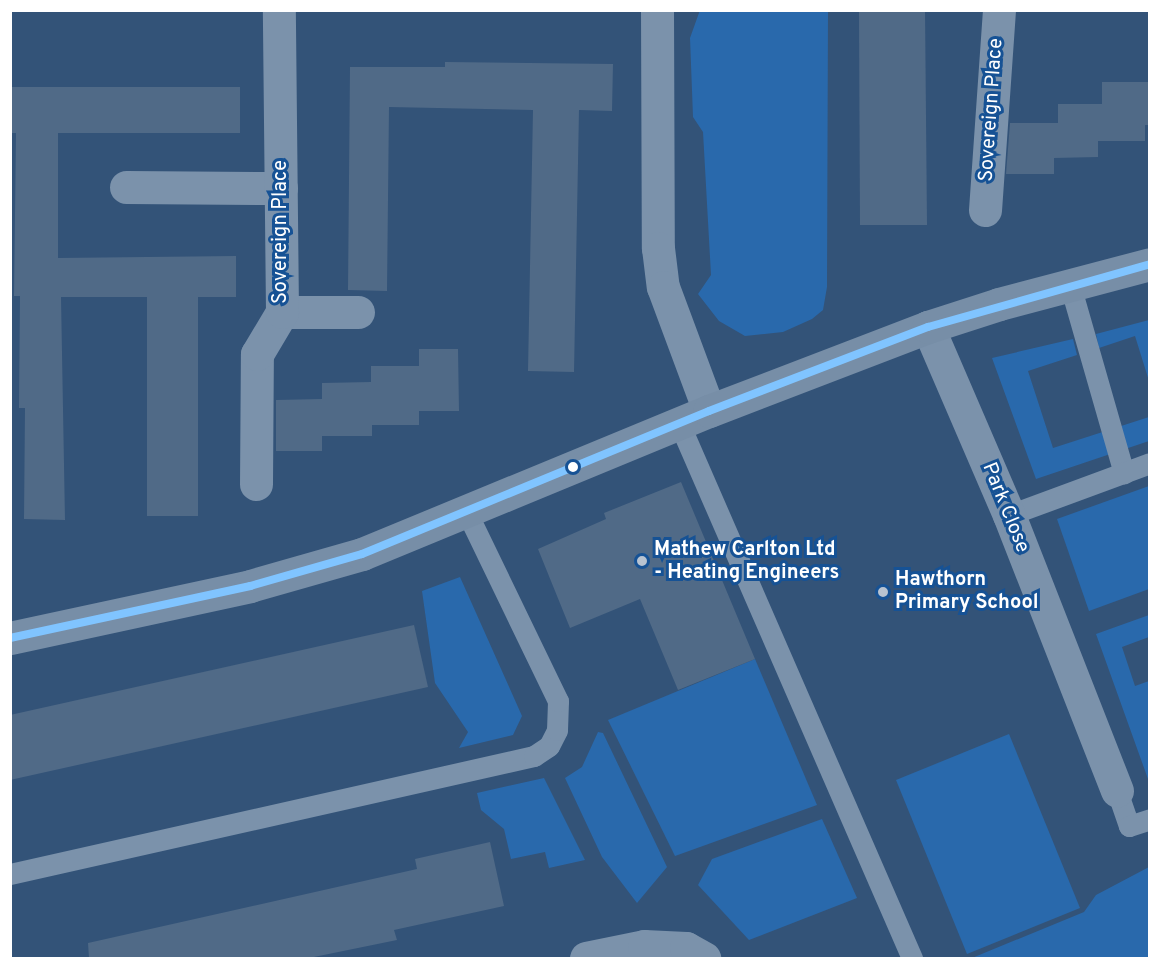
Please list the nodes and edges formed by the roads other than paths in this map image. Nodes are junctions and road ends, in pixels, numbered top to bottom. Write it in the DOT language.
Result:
graph roads {
  1 [pos="279,10"];
  2 [pos="657,10"];
  3 [pos="999,10"];
  4 [pos="126,187"];
  5 [pos="281,189"];
  6 [pos="985,210"];
  7 [pos="1149,264"];
  8 [pos="1070,285"];
  9 [pos="282,312"];
  10 [pos="358,312"];
  11 [pos="928,327"];
  12 [pos="709,411"];
  13 [pos="678,423"];
  14 [pos="1149,463"];
  15 [pos="1124,473"];
  16 [pos="256,484"];
  17 [pos="466,511"];
  18 [pos="1009,515"];
  19 [pos="10,638"];
  20 [pos="1117,791"];
  21 [pos="1149,819"];
  22 [pos="10,874"];
  23 [pos="586,958"];
  24 [pos="704,958"];
  25 [pos="912,958"];
  1 -- 5 [label="street, Sovereign Place"];
  2 -- 12 [label="street"];
  3 -- 6 [label="street, Sovereign Place"];
  4 -- 5 [label="street"];
  5 -- 9 [label="street, Sovereign Place"];
  7 -- 8 [label="main road"];
  8 -- 11 [label="main road"];
  8 -- 15 [label="lane"];
  9 -- 10 [label="street"];
  9 -- 16 [label="street, Sovereign Place"];
  11 -- 12 [label="main road"];
  11 -- 18 [label="street, Park Close"];
  12 -- 13 [label="main road"];
  13 -- 17 [label="main road"];
  13 -- 25 [label="lane"];
  14 -- 15 [label="lane"];
  15 -- 18 [label="lane"];
  17 -- 19 [label="main road"];
  17 -- 22 [label="lane"];
  18 -- 20 [label="street, Park Close"];
  20 -- 21 [label="lane"];
  23 -- 24 [label="street"];
}
